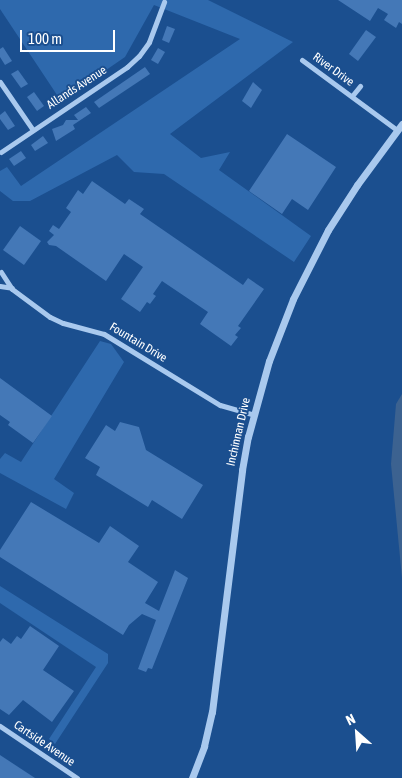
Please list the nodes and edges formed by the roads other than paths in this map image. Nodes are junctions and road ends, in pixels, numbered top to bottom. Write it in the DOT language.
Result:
graph roads {
  1 [pos="164,2"];
  2 [pos="302,60"];
  3 [pos="0,82"];
  4 [pos="360,86"];
  5 [pos="352,96"];
  6 [pos="400,127"];
  7 [pos="33,130"];
  8 [pos="1,152"];
  9 [pos="0,273"];
  10 [pos="0,286"];
  11 [pos="12,289"];
  12 [pos="254,415"];
  13 [pos="0,726"];
  14 [pos="77,778"];
  15 [pos="192,778"];
  1 -- 7 [label="street, Allands Avenue"];
  2 -- 5 [label="street, River Drive"];
  3 -- 7 [label="street"];
  4 -- 5 [label="street, River Drive"];
  5 -- 6 [label="street, River Drive"];
  6 -- 12 [label="street, Inchinnan Drive"];
  7 -- 8 [label="street, Allands Avenue"];
  9 -- 11 [label="street, Fountain Drive"];
  10 -- 11 [label="street, Fountain Drive"];
  11 -- 12 [label="street, Fountain Drive"];
  12 -- 15 [label="street, Inchinnan Drive"];
  13 -- 14 [label="street, Cartside Avenue"];
}
